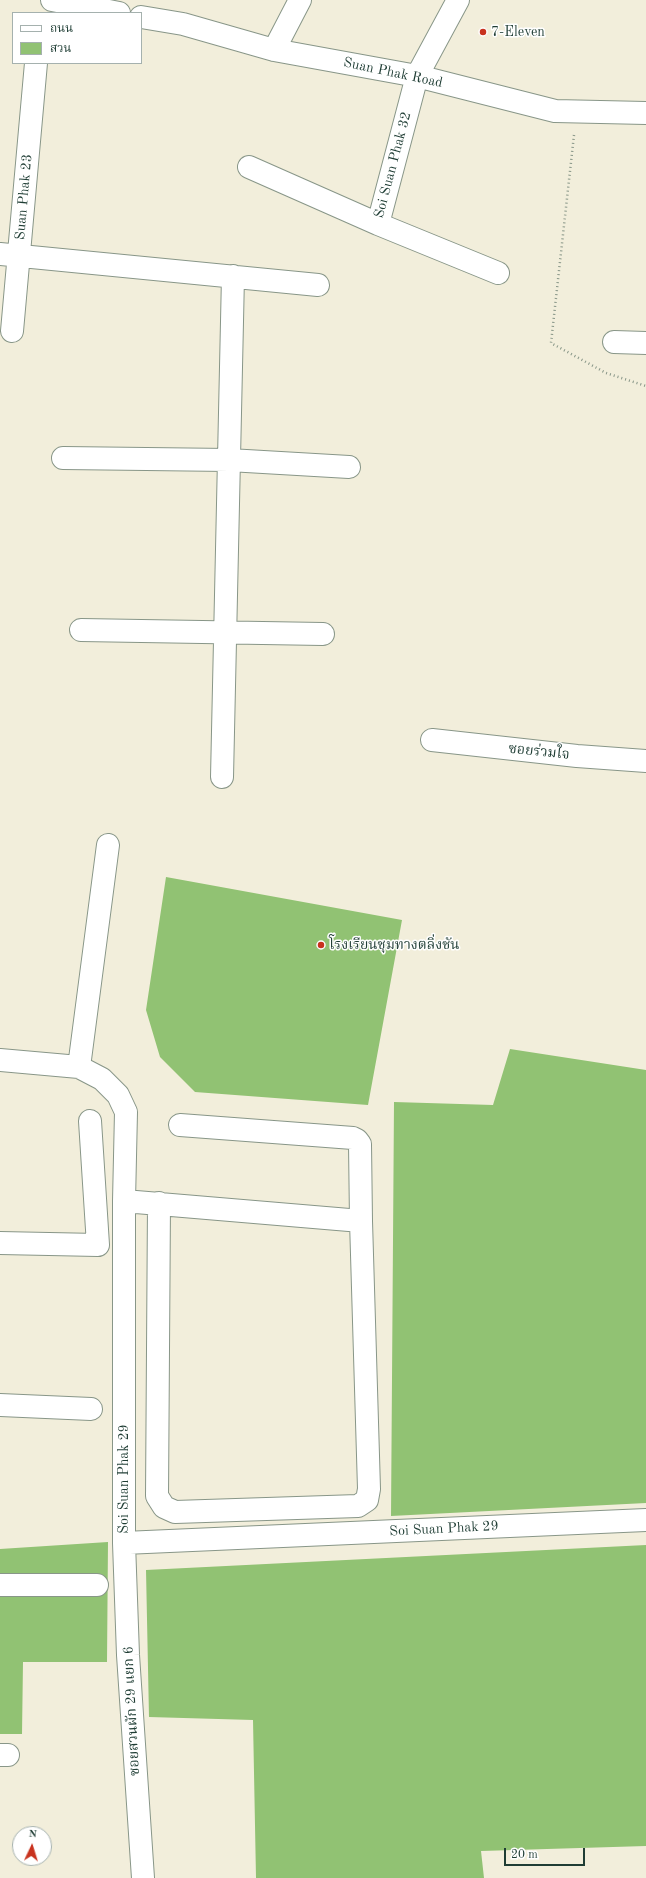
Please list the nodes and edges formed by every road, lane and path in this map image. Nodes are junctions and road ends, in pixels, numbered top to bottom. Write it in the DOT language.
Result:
graph roads {
  1 [pos="42,0"];
  2 [pos="52,0"];
  3 [pos="300,0"];
  4 [pos="458,0"];
  5 [pos="84,3"];
  6 [pos="40,12"];
  7 [pos="116,12"];
  8 [pos="142,17"];
  9 [pos="274,50"];
  10 [pos="36,64"];
  11 [pos="417,76"];
  12 [pos="576,111"];
  13 [pos="646,113"];
  14 [pos="249,167"];
  15 [pos="378,224"];
  16 [pos="9,255"];
  17 [pos="498,273"];
  18 [pos="233,276"];
  19 [pos="318,285"];
  20 [pos="12,331"];
  21 [pos="614,342"];
  22 [pos="646,343"];
  23 [pos="646,386"];
  24 [pos="63,458"];
  25 [pos="229,460"];
  26 [pos="349,467"];
  27 [pos="81,630"];
  28 [pos="226,633"];
  29 [pos="323,634"];
  30 [pos="432,740"];
  31 [pos="646,761"];
  32 [pos="222,777"];
  33 [pos="108,845"];
  34 [pos="0,1060"];
  35 [pos="79,1067"];
  36 [pos="90,1121"];
  37 [pos="180,1125"];
  38 [pos="124,1201"];
  39 [pos="159,1204"];
  40 [pos="361,1221"];
  41 [pos="0,1244"];
  42 [pos="0,1405"];
  43 [pos="91,1409"];
  44 [pos="646,1520"];
  45 [pos="124,1543"];
  46 [pos="0,1585"];
  47 [pos="97,1585"];
  48 [pos="143,1878"];
  1 -- 6 [label="street"];
  2 -- 5 [label="street"];
  3 -- 9 [label="street"];
  4 -- 11 [label="street, Soi Suan Phak 32"];
  5 -- 7 [label="street"];
  8 -- 9 [label="street, Suan Phak Road"];
  9 -- 11 [label="street, Suan Phak Road"];
  10 -- 16 [label="street, Suan Phak 23"];
  11 -- 12 [label="street, Suan Phak Road"];
  11 -- 15 [label="street, Soi Suan Phak 32"];
  12 -- 13 [label="street, Suan Phak Road"];
  12 -- 23 [label="path"];
  14 -- 15 [label="street, Soi Suan Phak 32"];
  15 -- 17 [label="street"];
  16 -- 18 [label="street"];
  16 -- 20 [label="street, Suan Phak 23"];
  18 -- 19 [label="street"];
  18 -- 25 [label="street"];
  21 -- 22 [label="street"];
  24 -- 25 [label="street"];
  25 -- 26 [label="street"];
  25 -- 28 [label="street"];
  27 -- 28 [label="street"];
  28 -- 29 [label="street"];
  28 -- 32 [label="street"];
  30 -- 31 [label="street, ซอยร่วมใจ"];
  33 -- 35 [label="street"];
  34 -- 35 [label="street, Soi Suan Phak 29"];
  35 -- 38 [label="street, Soi Suan Phak 29"];
  36 -- 41 [label="street"];
  37 -- 40 [label="street"];
  38 -- 39 [label="street"];
  38 -- 45 [label="street, Soi Suan Phak 29"];
  39 -- 40 [label="street"];
  39 -- 40 [label="street"];
  42 -- 43 [label="street"];
  44 -- 45 [label="street, Soi Suan Phak 29"];
  45 -- 48 [label="street, ซอยสวนผัก 29 แยก 6"];
  46 -- 47 [label="street"];
}
